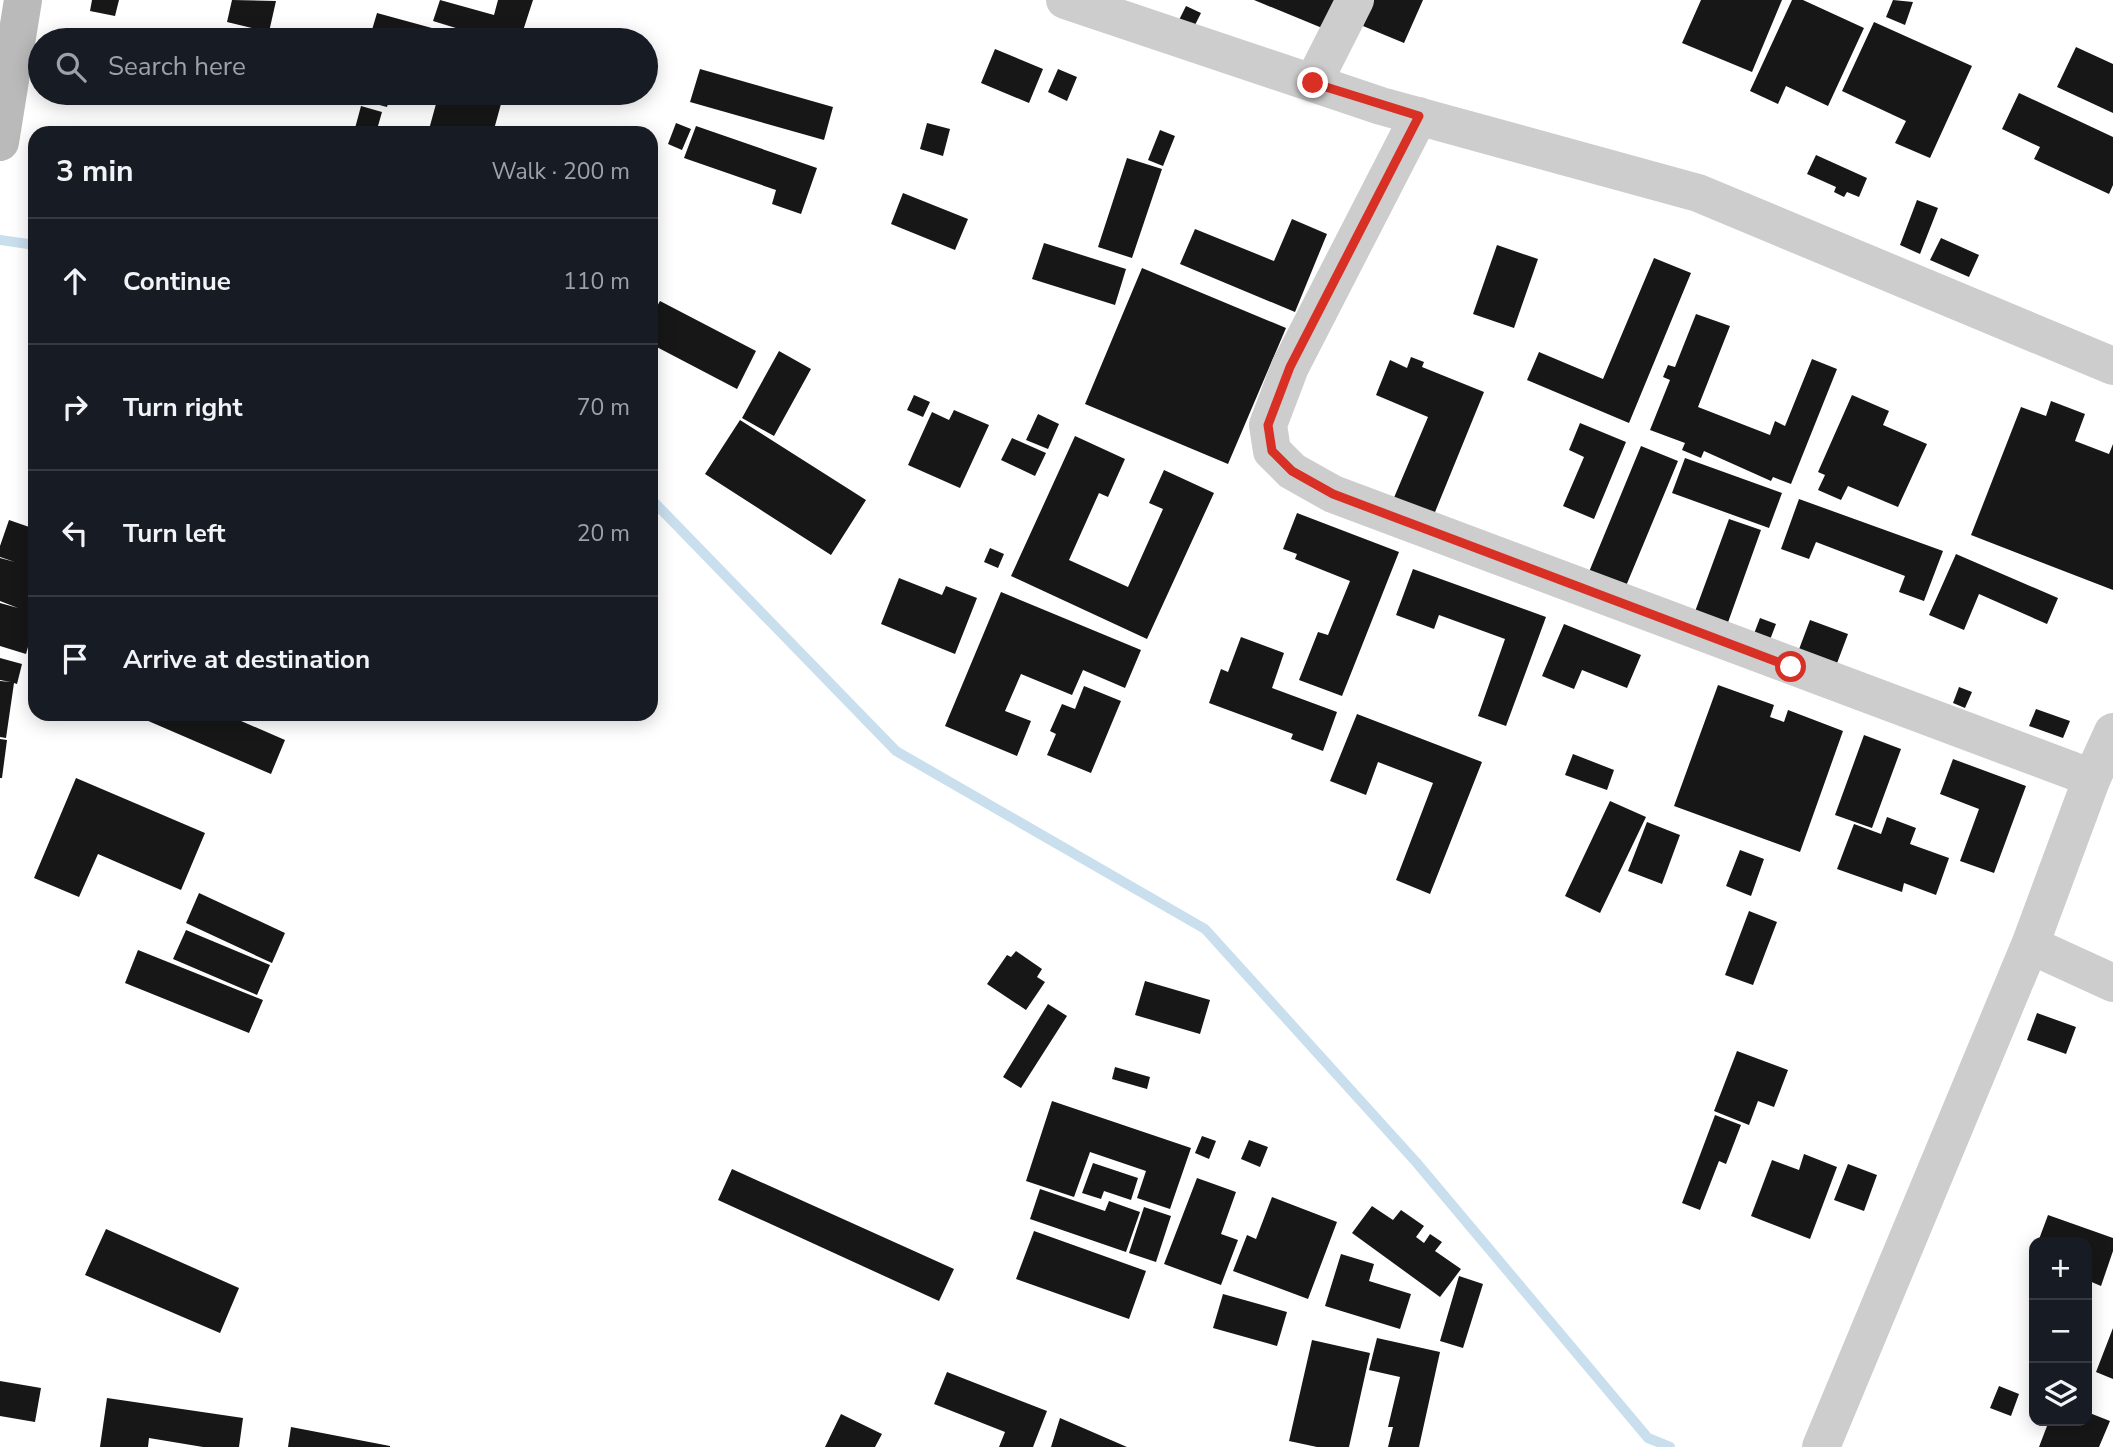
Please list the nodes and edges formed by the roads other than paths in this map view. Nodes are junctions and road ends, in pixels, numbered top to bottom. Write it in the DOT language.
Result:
graph roads {
  1 [pos="23,0"];
  2 [pos="1065,0"];
  3 [pos="1355,0"];
  4 [pos="1313,83"];
  5 [pos="1419,116"];
  6 [pos="0,142"];
  7 [pos="2113,366"];
  8 [pos="2113,732"];
  9 [pos="2092,778"];
  10 [pos="2030,945"];
  11 [pos="2113,983"];
  12 [pos="1821,1447"];
  1 -- 6 [label="main road"];
  2 -- 4 [label="street"];
  3 -- 4 [label="street"];
  4 -- 5 [label="street"];
  5 -- 7 [label="street"];
  5 -- 9 [label="street"];
  8 -- 9 [label="street"];
  9 -- 10 [label="street"];
  10 -- 11 [label="street"];
  10 -- 12 [label="street"];
}
